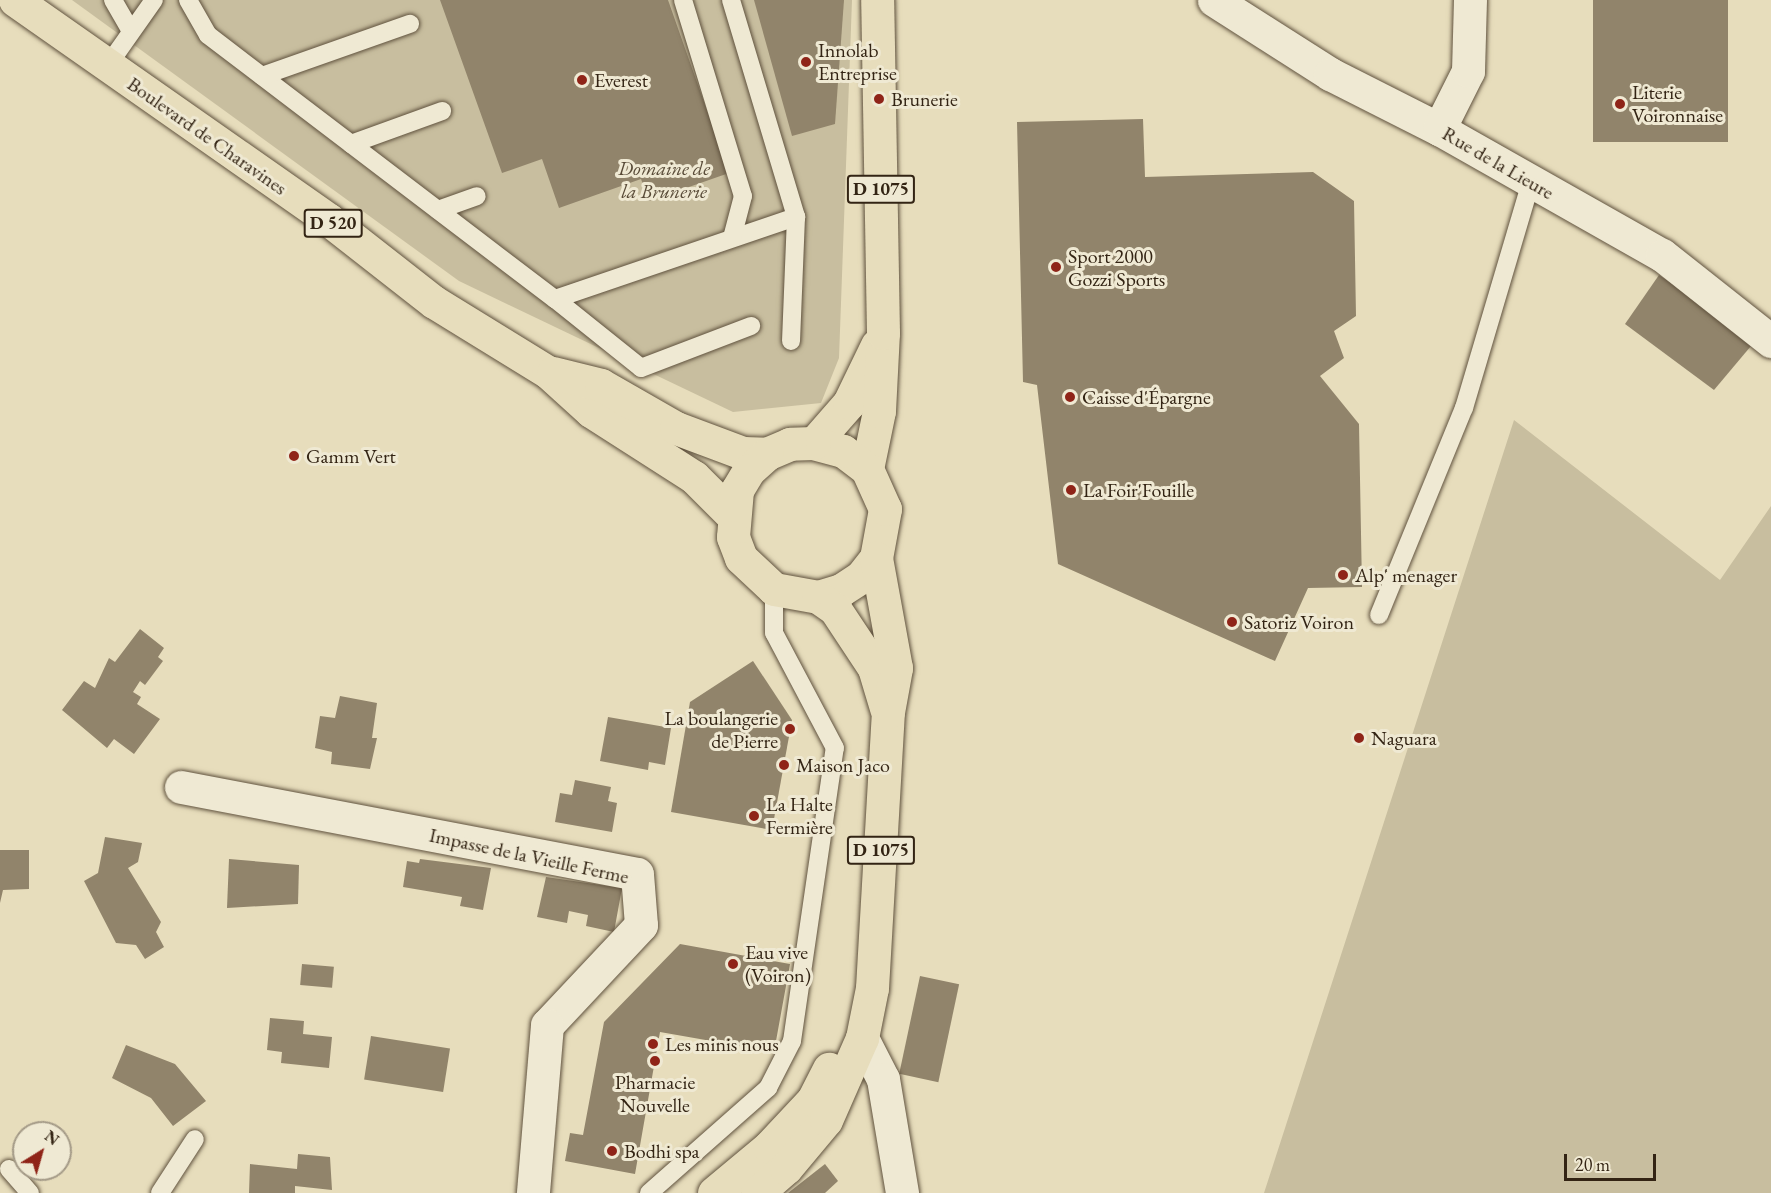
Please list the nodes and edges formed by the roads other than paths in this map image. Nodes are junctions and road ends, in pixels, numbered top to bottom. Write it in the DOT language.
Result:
graph roads {
  1 [pos="15,0"];
  2 [pos="113,0"];
  3 [pos="154,0"];
  4 [pos="188,0"];
  5 [pos="683,0"];
  6 [pos="731,0"];
  7 [pos="877,0"];
  8 [pos="1214,0"];
  9 [pos="1470,0"];
  10 [pos="410,24"];
  11 [pos="131,31"];
  12 [pos="106,68"];
  13 [pos="262,76"];
  14 [pos="442,111"];
  15 [pos="1440,129"];
  16 [pos="351,144"];
  17 [pos="1531,182"];
  18 [pos="477,196"];
  19 [pos="438,210"];
  20 [pos="796,217"];
  21 [pos="732,238"];
  22 [pos="555,300"];
  23 [pos="752,326"];
  24 [pos="883,333"];
  25 [pos="791,340"];
  26 [pos="1771,341"];
  27 [pos="548,372"];
  28 [pos="814,443"];
  29 [pos="767,454"];
  30 [pos="867,469"];
  31 [pos="731,514"];
  32 [pos="876,558"];
  33 [pos="774,589"];
  34 [pos="818,597"];
  35 [pos="1379,615"];
  36 [pos="888,712"];
  37 [pos="181,787"];
  38 [pos="872,988"];
  39 [pos="862,1038"];
  40 [pos="195,1139"];
  41 [pos="9,1169"];
  42 [pos="30,1193"];
  43 [pos="160,1193"];
  44 [pos="533,1193"];
  45 [pos="649,1193"];
  46 [pos="714,1193"];
  47 [pos="757,1193"];
  48 [pos="902,1193"];
  1 -- 12 [label="main road, Boulevard de Charavines / D 520"];
  2 -- 11 [label="lane"];
  3 -- 11 [label="lane"];
  4 -- 13 [label="lane"];
  5 -- 21 [label="lane"];
  6 -- 20 [label="lane"];
  7 -- 24 [label="main road, D 1075"];
  8 -- 15 [label="street, Rue de la Lieure"];
  9 -- 15 [label="street"];
  10 -- 13 [label="lane"];
  11 -- 12 [label="lane"];
  12 -- 27 [label="main road, Boulevard de Charavines / D 520"];
  13 -- 16 [label="lane"];
  14 -- 16 [label="lane"];
  15 -- 17 [label="street, Rue de la Lieure"];
  16 -- 19 [label="lane"];
  17 -- 26 [label="street, Rue de la Lieure"];
  17 -- 35 [label="lane"];
  18 -- 19 [label="lane"];
  19 -- 22 [label="lane"];
  20 -- 21 [label="lane"];
  20 -- 25 [label="lane"];
  21 -- 22 [label="lane"];
  22 -- 23 [label="lane"];
  24 -- 28 [label="main road, D 1075"];
  24 -- 30 [label="main road, D 1075"];
  27 -- 29 [label="main road, Boulevard de Charavines / D 520"];
  27 -- 31 [label="main road, Boulevard de Charavines / D 520"];
  28 -- 29 [label="main road"];
  28 -- 30 [label="main road"];
  29 -- 31 [label="main road"];
  30 -- 32 [label="main road"];
  31 -- 33 [label="main road"];
  32 -- 34 [label="main road"];
  32 -- 36 [label="main road, D 1075"];
  33 -- 34 [label="main road"];
  33 -- 45 [label="lane"];
  34 -- 36 [label="main road, D 1075"];
  36 -- 38 [label="main road, D 1075"];
  37 -- 44 [label="street, Impasse de la Vieille Ferme"];
  38 -- 39 [label="main road, D 1075"];
  38 -- 46 [label="main road, D 1075"];
  39 -- 47 [label="main road, D 1075"];
  39 -- 48 [label="street"];
  40 -- 43 [label="lane"];
  41 -- 42 [label="lane"];
}
